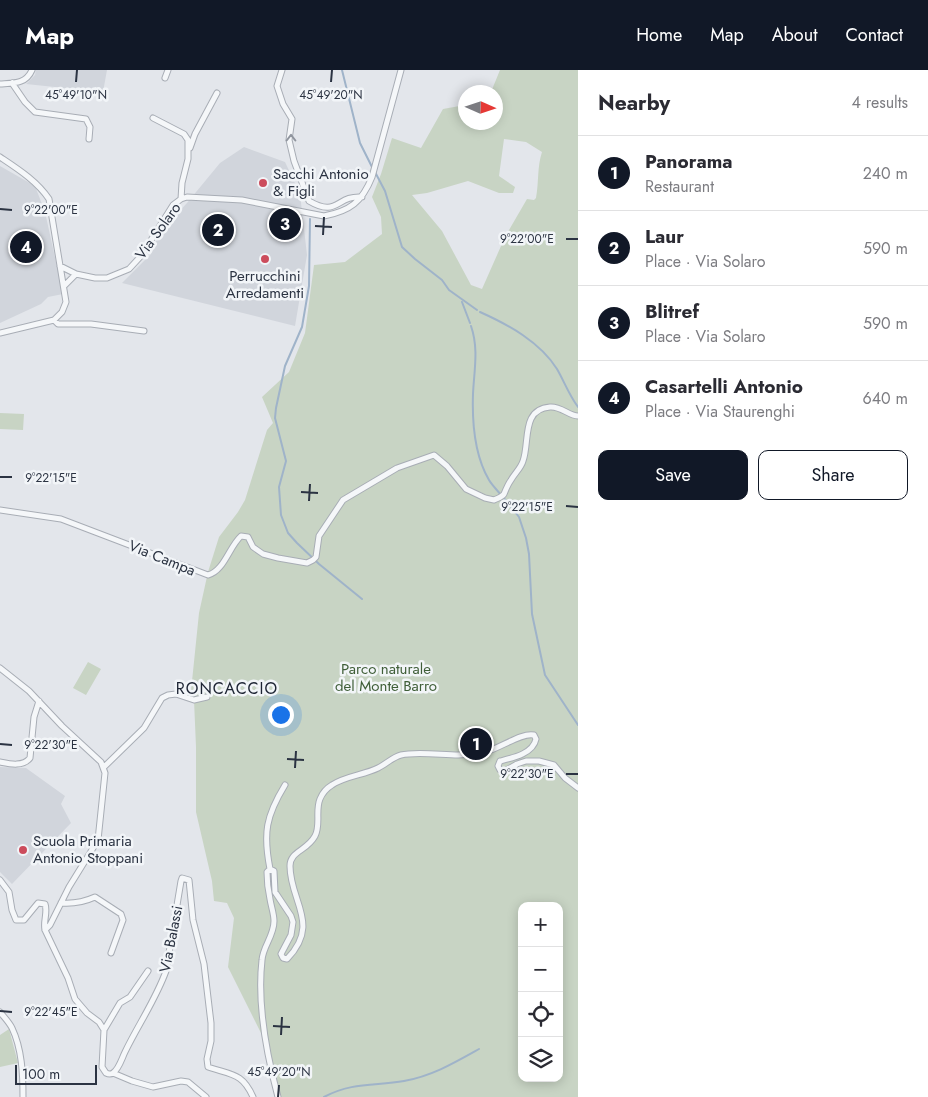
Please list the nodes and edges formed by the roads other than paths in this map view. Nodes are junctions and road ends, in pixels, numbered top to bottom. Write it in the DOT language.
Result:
graph roads {
  1 [pos="32,70"];
  2 [pos="168,70"];
  3 [pos="282,70"];
  4 [pos="401,70"];
  5 [pos="165,78"];
  6 [pos="12,83"];
  7 [pos="0,84"];
  8 [pos="217,93"];
  9 [pos="154,118"];
  10 [pos="89,139"];
  11 [pos="189,148"];
  12 [pos="0,157"];
  13 [pos="180,199"];
  14 [pos="360,199"];
  15 [pos="60,266"];
  16 [pos="76,274"];
  17 [pos="64,286"];
  18 [pos="54,320"];
  19 [pos="144,332"];
  20 [pos="0,333"];
  21 [pos="578,416"];
  22 [pos="0,510"];
  23 [pos="0,668"];
  24 [pos="207,697"];
  25 [pos="39,701"];
  26 [pos="0,762"];
  27 [pos="104,766"];
  28 [pos="285,785"];
  29 [pos="578,788"];
  30 [pos="270,869"];
  31 [pos="0,880"];
  32 [pos="61,903"];
  33 [pos="45,930"];
  34 [pos="112,953"];
  35 [pos="148,971"];
  36 [pos="0,1012"];
  37 [pos="104,1030"];
  38 [pos="113,1073"];
  39 [pos="22,1097"];
  40 [pos="206,1097"];
  41 [pos="253,1097"];
  42 [pos="278,1097"];
  1 -- 6 [label="street"];
  2 -- 5 [label="street"];
  14 -- 3 [label="street, one-way"];
  4 -- 14 [label="street"];
  6 -- 7 [label="street"];
  6 -- 10 [label="street"];
  8 -- 11 [label="street"];
  9 -- 11 [label="street"];
  11 -- 13 [label="street"];
  12 -- 15 [label="street"];
  13 -- 14 [label="street, Via Solaro"];
  13 -- 16 [label="street, Via Solaro"];
  15 -- 16 [label="street, Via Solaro"];
  15 -- 17 [label="street"];
  16 -- 17 [label="street"];
  17 -- 18 [label="street"];
  18 -- 19 [label="street"];
  18 -- 20 [label="street"];
  21 -- 22 [label="street, Via Campa"];
  23 -- 25 [label="street"];
  24 -- 27 [label="street"];
  25 -- 26 [label="street"];
  25 -- 27 [label="street"];
  27 -- 32 [label="street"];
  28 -- 30 [label="street"];
  29 -- 30 [label="street"];
  30 -- 42 [label="street"];
  31 -- 33 [label="street"];
  32 -- 33 [label="street"];
  32 -- 34 [label="street"];
  33 -- 37 [label="street"];
  35 -- 37 [label="street"];
  36 -- 39 [label="street"];
  37 -- 38 [label="street"];
  38 -- 40 [label="street"];
  38 -- 41 [label="street, Via Balassi"];
}
